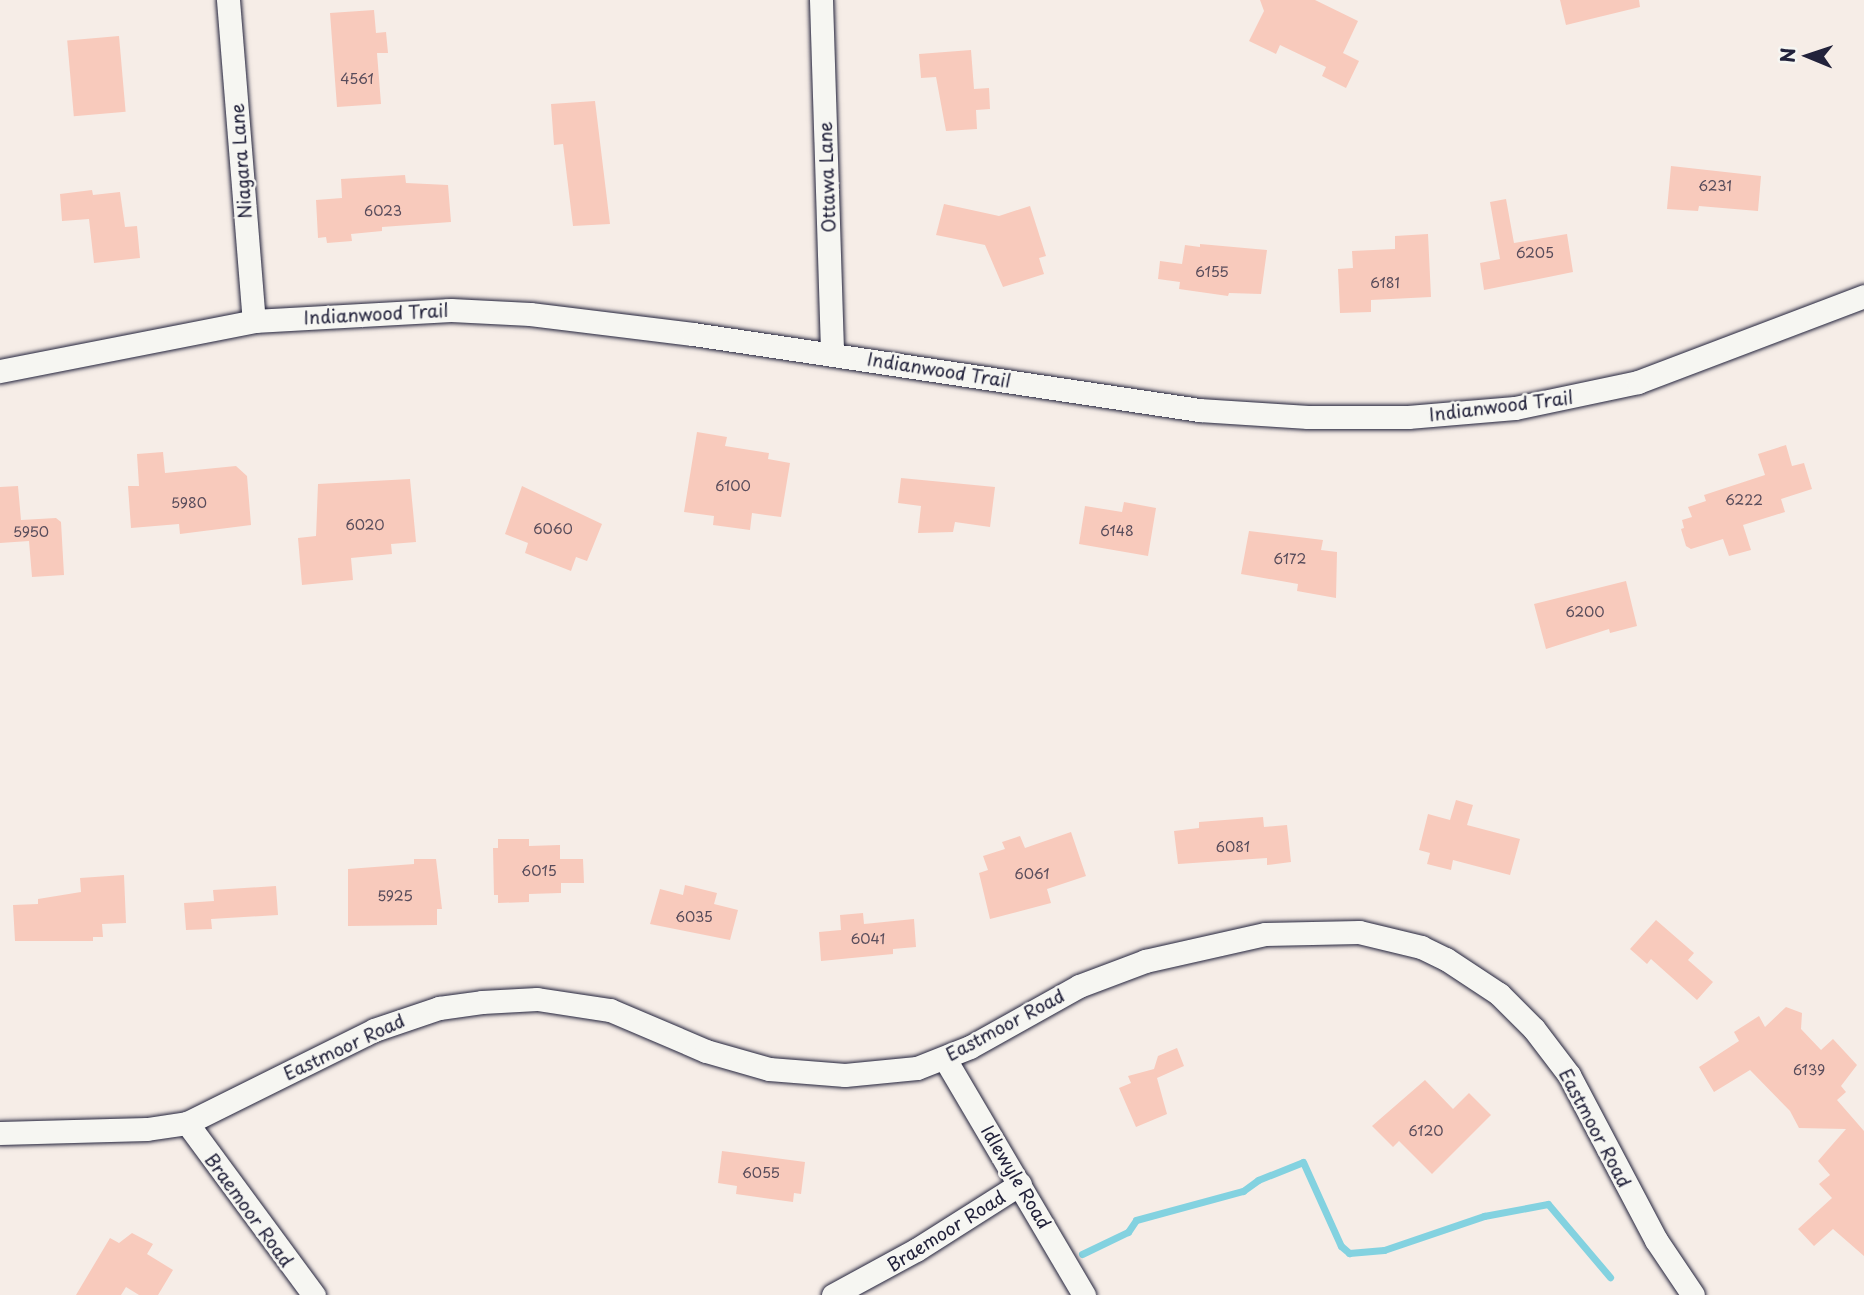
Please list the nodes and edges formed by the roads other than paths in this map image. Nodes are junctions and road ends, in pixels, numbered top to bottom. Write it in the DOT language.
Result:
graph roads {
  1 [pos="228,0"];
  2 [pos="821,0"];
  3 [pos="1864,296"];
  4 [pos="254,321"];
  5 [pos="832,354"];
  6 [pos="0,371"];
  7 [pos="945,1059"];
  8 [pos="187,1123"];
  9 [pos="0,1133"];
  10 [pos="1020,1184"];
  11 [pos="314,1295"];
  12 [pos="833,1295"];
  13 [pos="1084,1295"];
  14 [pos="1693,1295"];
  1 -- 4 [label="street, Niagara Lane"];
  2 -- 5 [label="street, Ottawa Lane"];
  3 -- 5 [label="street, Indianwood Trail"];
  4 -- 5 [label="street, Indianwood Trail"];
  4 -- 6 [label="street, Indianwood Trail"];
  7 -- 8 [label="street, Eastmoor Road"];
  7 -- 10 [label="street, Idlewyle Road"];
  7 -- 14 [label="street, Eastmoor Road"];
  8 -- 9 [label="street, Eastmoor Road"];
  8 -- 11 [label="street, Braemoor Road"];
  10 -- 12 [label="street, Braemoor Road"];
  10 -- 13 [label="street, Idlewyle Road"];
}
